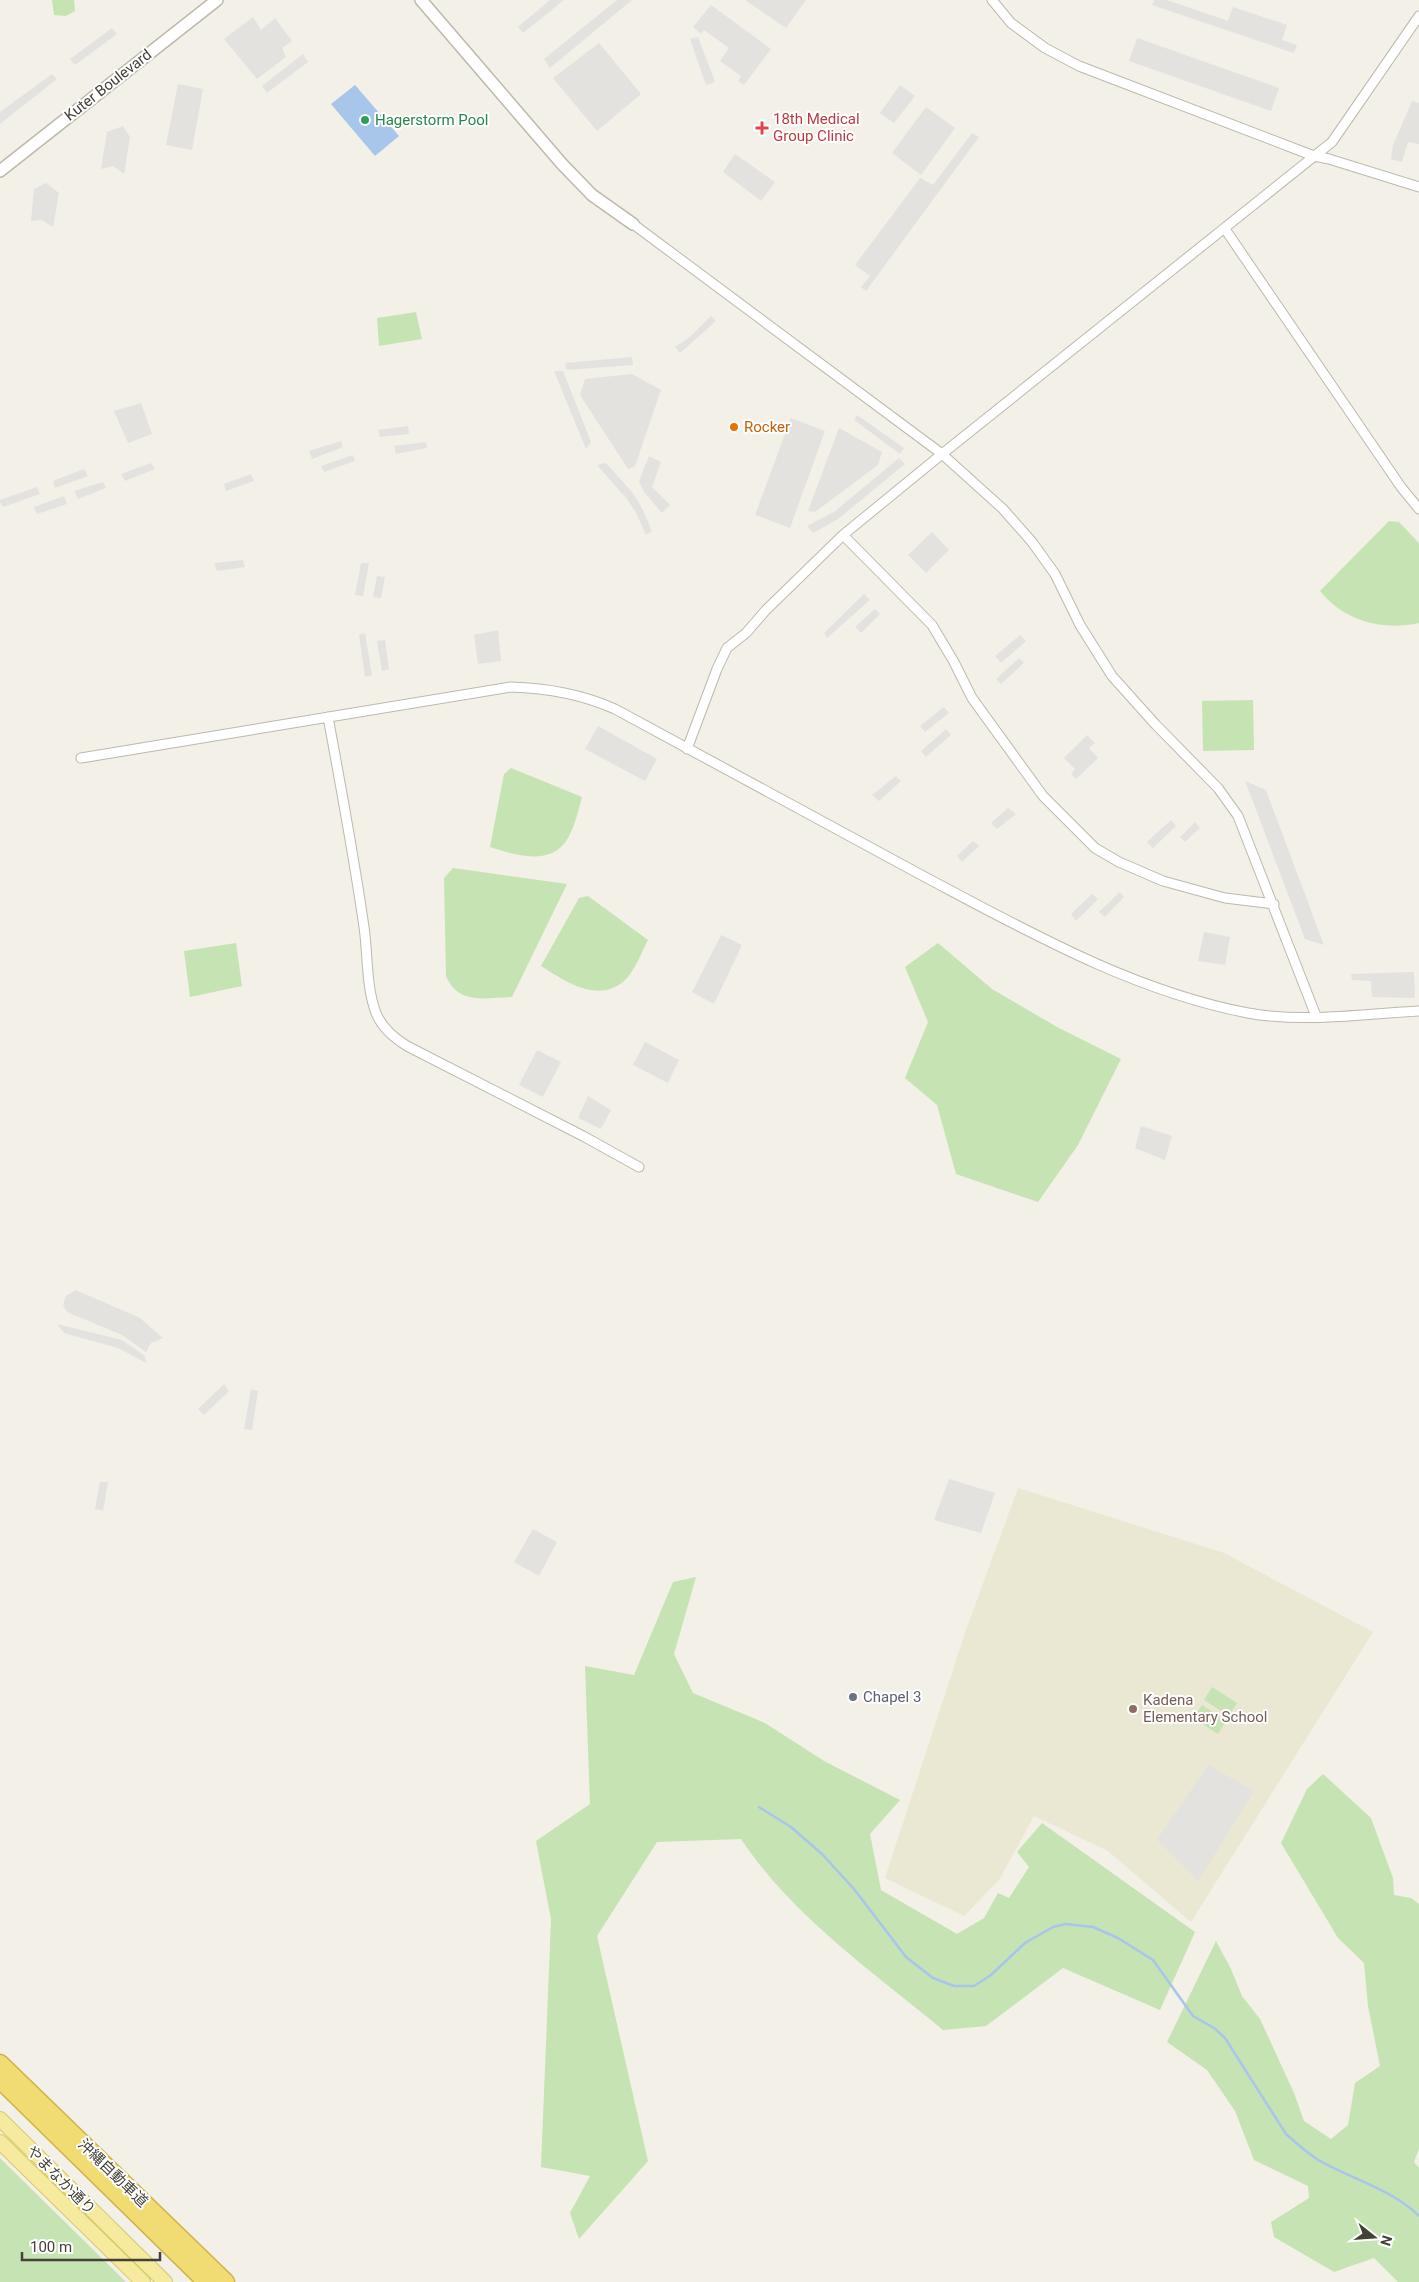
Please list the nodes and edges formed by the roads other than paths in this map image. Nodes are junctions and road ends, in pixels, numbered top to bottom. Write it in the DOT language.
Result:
graph roads {
  1 [pos="216,0"];
  2 [pos="421,0"];
  3 [pos="992,0"];
  4 [pos="1419,16"];
  5 [pos="1314,156"];
  6 [pos="0,170"];
  7 [pos="1419,188"];
  8 [pos="632,224"];
  9 [pos="1225,229"];
  10 [pos="942,454"];
  11 [pos="1419,509"];
  12 [pos="843,535"];
  13 [pos="328,717"];
  14 [pos="687,748"];
  15 [pos="81,758"];
  16 [pos="1274,904"];
  17 [pos="1419,1011"];
  18 [pos="1316,1016"];
  19 [pos="639,1167"];
  20 [pos="0,2063"];
  21 [pos="0,2080"];
  22 [pos="0,2119"];
  23 [pos="0,2142"];
  24 [pos="143,2282"];
  25 [pos="165,2282"];
  26 [pos="206,2282"];
  27 [pos="226,2282"];
  1 -- 6 [label="street, Kuter Boulevard"];
  2 -- 8 [label="street"];
  3 -- 5 [label="street"];
  4 -- 5 [label="street"];
  5 -- 7 [label="street"];
  5 -- 9 [label="street"];
  8 -- 10 [label="street"];
  9 -- 10 [label="street"];
  9 -- 11 [label="street"];
  10 -- 12 [label="street"];
  10 -- 16 [label="street"];
  12 -- 14 [label="street"];
  12 -- 16 [label="street"];
  13 -- 14 [label="street"];
  13 -- 15 [label="street"];
  13 -- 19 [label="street"];
  14 -- 18 [label="street"];
  16 -- 18 [label="street"];
  17 -- 18 [label="street"];
  20 -- 27 [label="highway, 沖縄自動車道"];
  21 -- 26 [label="highway, 沖縄自動車道"];
  22 -- 25 [label="main road, やまなか通り"];
  23 -- 24 [label="main road, やまなか通り"];
}
